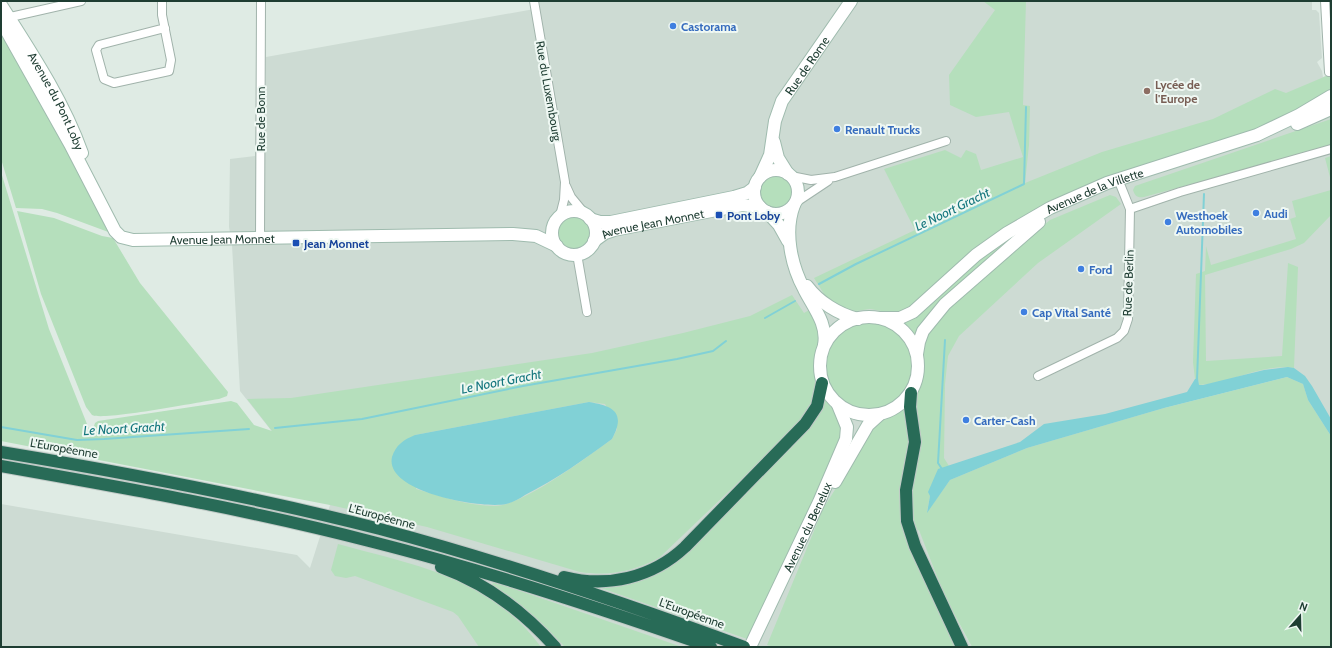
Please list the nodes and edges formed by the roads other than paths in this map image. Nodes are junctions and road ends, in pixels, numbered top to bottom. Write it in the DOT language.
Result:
graph roads {
  1 [pos="81,1"];
  2 [pos="162,1"];
  3 [pos="261,1"];
  4 [pos="851,1"];
  5 [pos="1325,1"];
  6 [pos="534,3"];
  7 [pos="1,5"];
  8 [pos="1329,14"];
  9 [pos="4,19"];
  10 [pos="165,28"];
  11 [pos="1330,72"];
  12 [pos="1331,96"];
  13 [pos="1330,110"];
  14 [pos="773,134"];
  15 [pos="946,141"];
  16 [pos="1331,149"];
  17 [pos="790,175"];
  18 [pos="835,177"];
  19 [pos="565,182"];
  20 [pos="758,182"];
  21 [pos="1120,182"];
  22 [pos="795,204"];
  23 [pos="764,209"];
  24 [pos="1130,210"];
  25 [pos="588,216"];
  26 [pos="558,218"];
  27 [pos="513,234"];
  28 [pos="123,238"];
  29 [pos="260,238"];
  30 [pos="594,240"];
  31 [pos="790,245"];
  32 [pos="557,246"];
  33 [pos="577,254"];
  34 [pos="797,271"];
  35 [pos="587,312"];
  36 [pos="879,318"];
  37 [pos="858,319"];
  38 [pos="824,345"];
  39 [pos="916,354"];
  40 [pos="1038,376"];
  41 [pos="822,382"];
  42 [pos="911,393"];
  43 [pos="838,405"];
  44 [pos="879,414"];
  45 [pos="1,452"];
  46 [pos="1,466"];
  47 [pos="335,532"];
  48 [pos="406,536"];
  49 [pos="530,622"];
  50 [pos="765,624"];
  51 [pos="549,647"];
  52 [pos="555,647"];
  53 [pos="711,647"];
  54 [pos="744,647"];
  55 [pos="750,647"];
  56 [pos="759,647"];
  57 [pos="962,647"];
  1 -- 9 [label="street"];
  2 -- 10 [label="street"];
  3 -- 29 [label="street, Rue de Bonn"];
  4 -- 14 [label="main road, Rue de Rome"];
  5 -- 8 [label="street"];
  6 -- 19 [label="street, Rue du Luxembourg"];
  7 -- 9 [label="main road, Avenue du Pont Loby"];
  8 -- 11 [label="street"];
  9 -- 28 [label="main road, Avenue du Pont Loby"];
  10 -- 10 [label="street"];
  12 -- 21 [label="main road, Avenue de la Villette"];
  13 -- 21 [label="main road, Avenue de la Villette"];
  14 -- 17 [label="main road, Rue de Rome"];
  14 -- 20 [label="main road, Rue de Rome"];
  15 -- 18 [label="street"];
  16 -- 24 [label="street"];
  17 -- 18 [label="street"];
  17 -- 20 [label="main road"];
  17 -- 22 [label="main road"];
  18 -- 22 [label="street"];
  19 -- 25 [label="street, Rue du Luxembourg"];
  19 -- 26 [label="street, Rue du Luxembourg"];
  20 -- 23 [label="main road"];
  20 -- 25 [label="main road, Avenue Jean Monnet"];
  21 -- 24 [label="street, Rue de Berlin"];
  21 -- 36 [label="main road, Avenue de la Villette"];
  21 -- 39 [label="main road, Avenue de la Villette"];
  22 -- 23 [label="main road"];
  22 -- 31 [label="main road"];
  23 -- 30 [label="main road, Avenue Jean Monnet"];
  23 -- 31 [label="main road"];
  24 -- 40 [label="street, Rue de Berlin"];
  25 -- 26 [label="main road"];
  25 -- 30 [label="main road"];
  26 -- 27 [label="main road, Avenue Jean Monnet"];
  26 -- 32 [label="main road"];
  27 -- 29 [label="main road, Avenue Jean Monnet"];
  27 -- 32 [label="main road, Avenue Jean Monnet"];
  28 -- 29 [label="main road, Avenue Jean Monnet"];
  30 -- 33 [label="main road"];
  31 -- 34 [label="main road"];
  32 -- 33 [label="main road"];
  33 -- 35 [label="street"];
  34 -- 37 [label="main road"];
  34 -- 38 [label="main road"];
  36 -- 37 [label="main road"];
  36 -- 39 [label="main road"];
  37 -- 38 [label="main road"];
  38 -- 41 [label="main road"];
  39 -- 42 [label="main road"];
  41 -- 43 [label="main road"];
  41 -- 48 [label="highway"];
  42 -- 44 [label="main road"];
  42 -- 57 [label="highway"];
  43 -- 44 [label="main road"];
  43 -- 50 [label="main road, Avenue du Benelux"];
  44 -- 50 [label="main road, Avenue du Benelux"];
  45 -- 48 [label="highway, L'Européenne"];
  46 -- 47 [label="highway"];
  47 -- 49 [label="highway"];
  47 -- 53 [label="highway"];
  48 -- 54 [label="highway, L'Européenne"];
  49 -- 51 [label="highway"];
  49 -- 52 [label="highway"];
  50 -- 55 [label="main road, Avenue du Benelux"];
  50 -- 56 [label="main road, Avenue du Benelux"];
}
